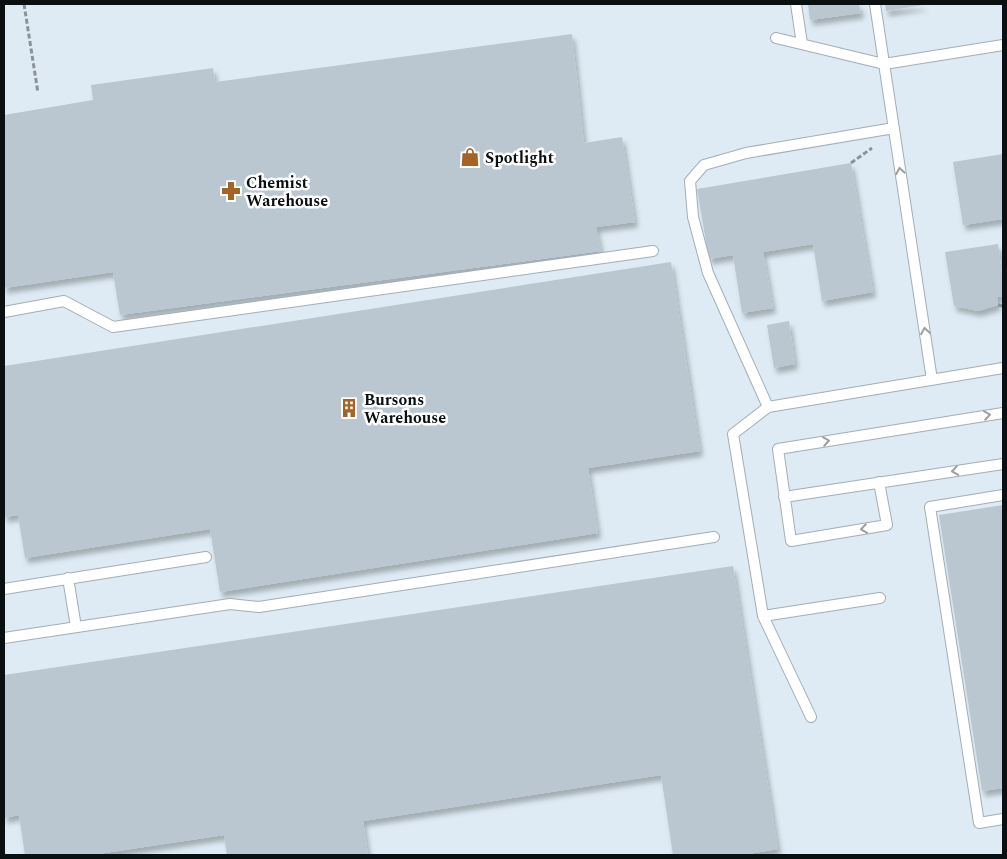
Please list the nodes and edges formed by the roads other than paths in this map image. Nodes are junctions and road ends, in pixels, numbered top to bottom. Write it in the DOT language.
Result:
graph roads {
  1 [pos="796,4"];
  2 [pos="875,4"];
  3 [pos="776,38"];
  4 [pos="802,44"];
  5 [pos="1003,44"];
  6 [pos="884,64"];
  7 [pos="894,128"];
  8 [pos="653,251"];
  9 [pos="4,312"];
  10 [pos="1003,368"];
  11 [pos="932,380"];
  12 [pos="768,407"];
  13 [pos="1003,413"];
  14 [pos="1003,464"];
  15 [pos="879,482"];
  16 [pos="1003,495"];
  17 [pos="784,496"];
  18 [pos="714,537"];
  19 [pos="206,557"];
  20 [pos="68,578"];
  21 [pos="4,589"];
  22 [pos="880,598"];
  23 [pos="763,616"];
  24 [pos="76,627"];
  25 [pos="4,638"];
  26 [pos="811,717"];
  27 [pos="1003,819"];
  1 -- 4 [label="lane"];
  2 -- 6 [label="lane"];
  3 -- 4 [label="lane"];
  4 -- 6 [label="lane"];
  5 -- 6 [label="lane"];
  6 -- 7 [label="lane"];
  11 -- 7 [label="lane, one-way"];
  7 -- 12 [label="lane"];
  8 -- 9 [label="lane"];
  10 -- 11 [label="lane"];
  11 -- 12 [label="lane"];
  12 -- 23 [label="lane"];
  17 -- 13 [label="lane, one-way"];
  14 -- 15 [label="lane, one-way"];
  15 -- 17 [label="lane"];
  15 -- 17 [label="lane, one-way"];
  16 -- 27 [label="lane"];
  18 -- 24 [label="lane"];
  19 -- 20 [label="lane"];
  20 -- 21 [label="lane"];
  20 -- 24 [label="lane"];
  22 -- 23 [label="lane"];
  23 -- 26 [label="lane"];
  24 -- 25 [label="lane"];
}
